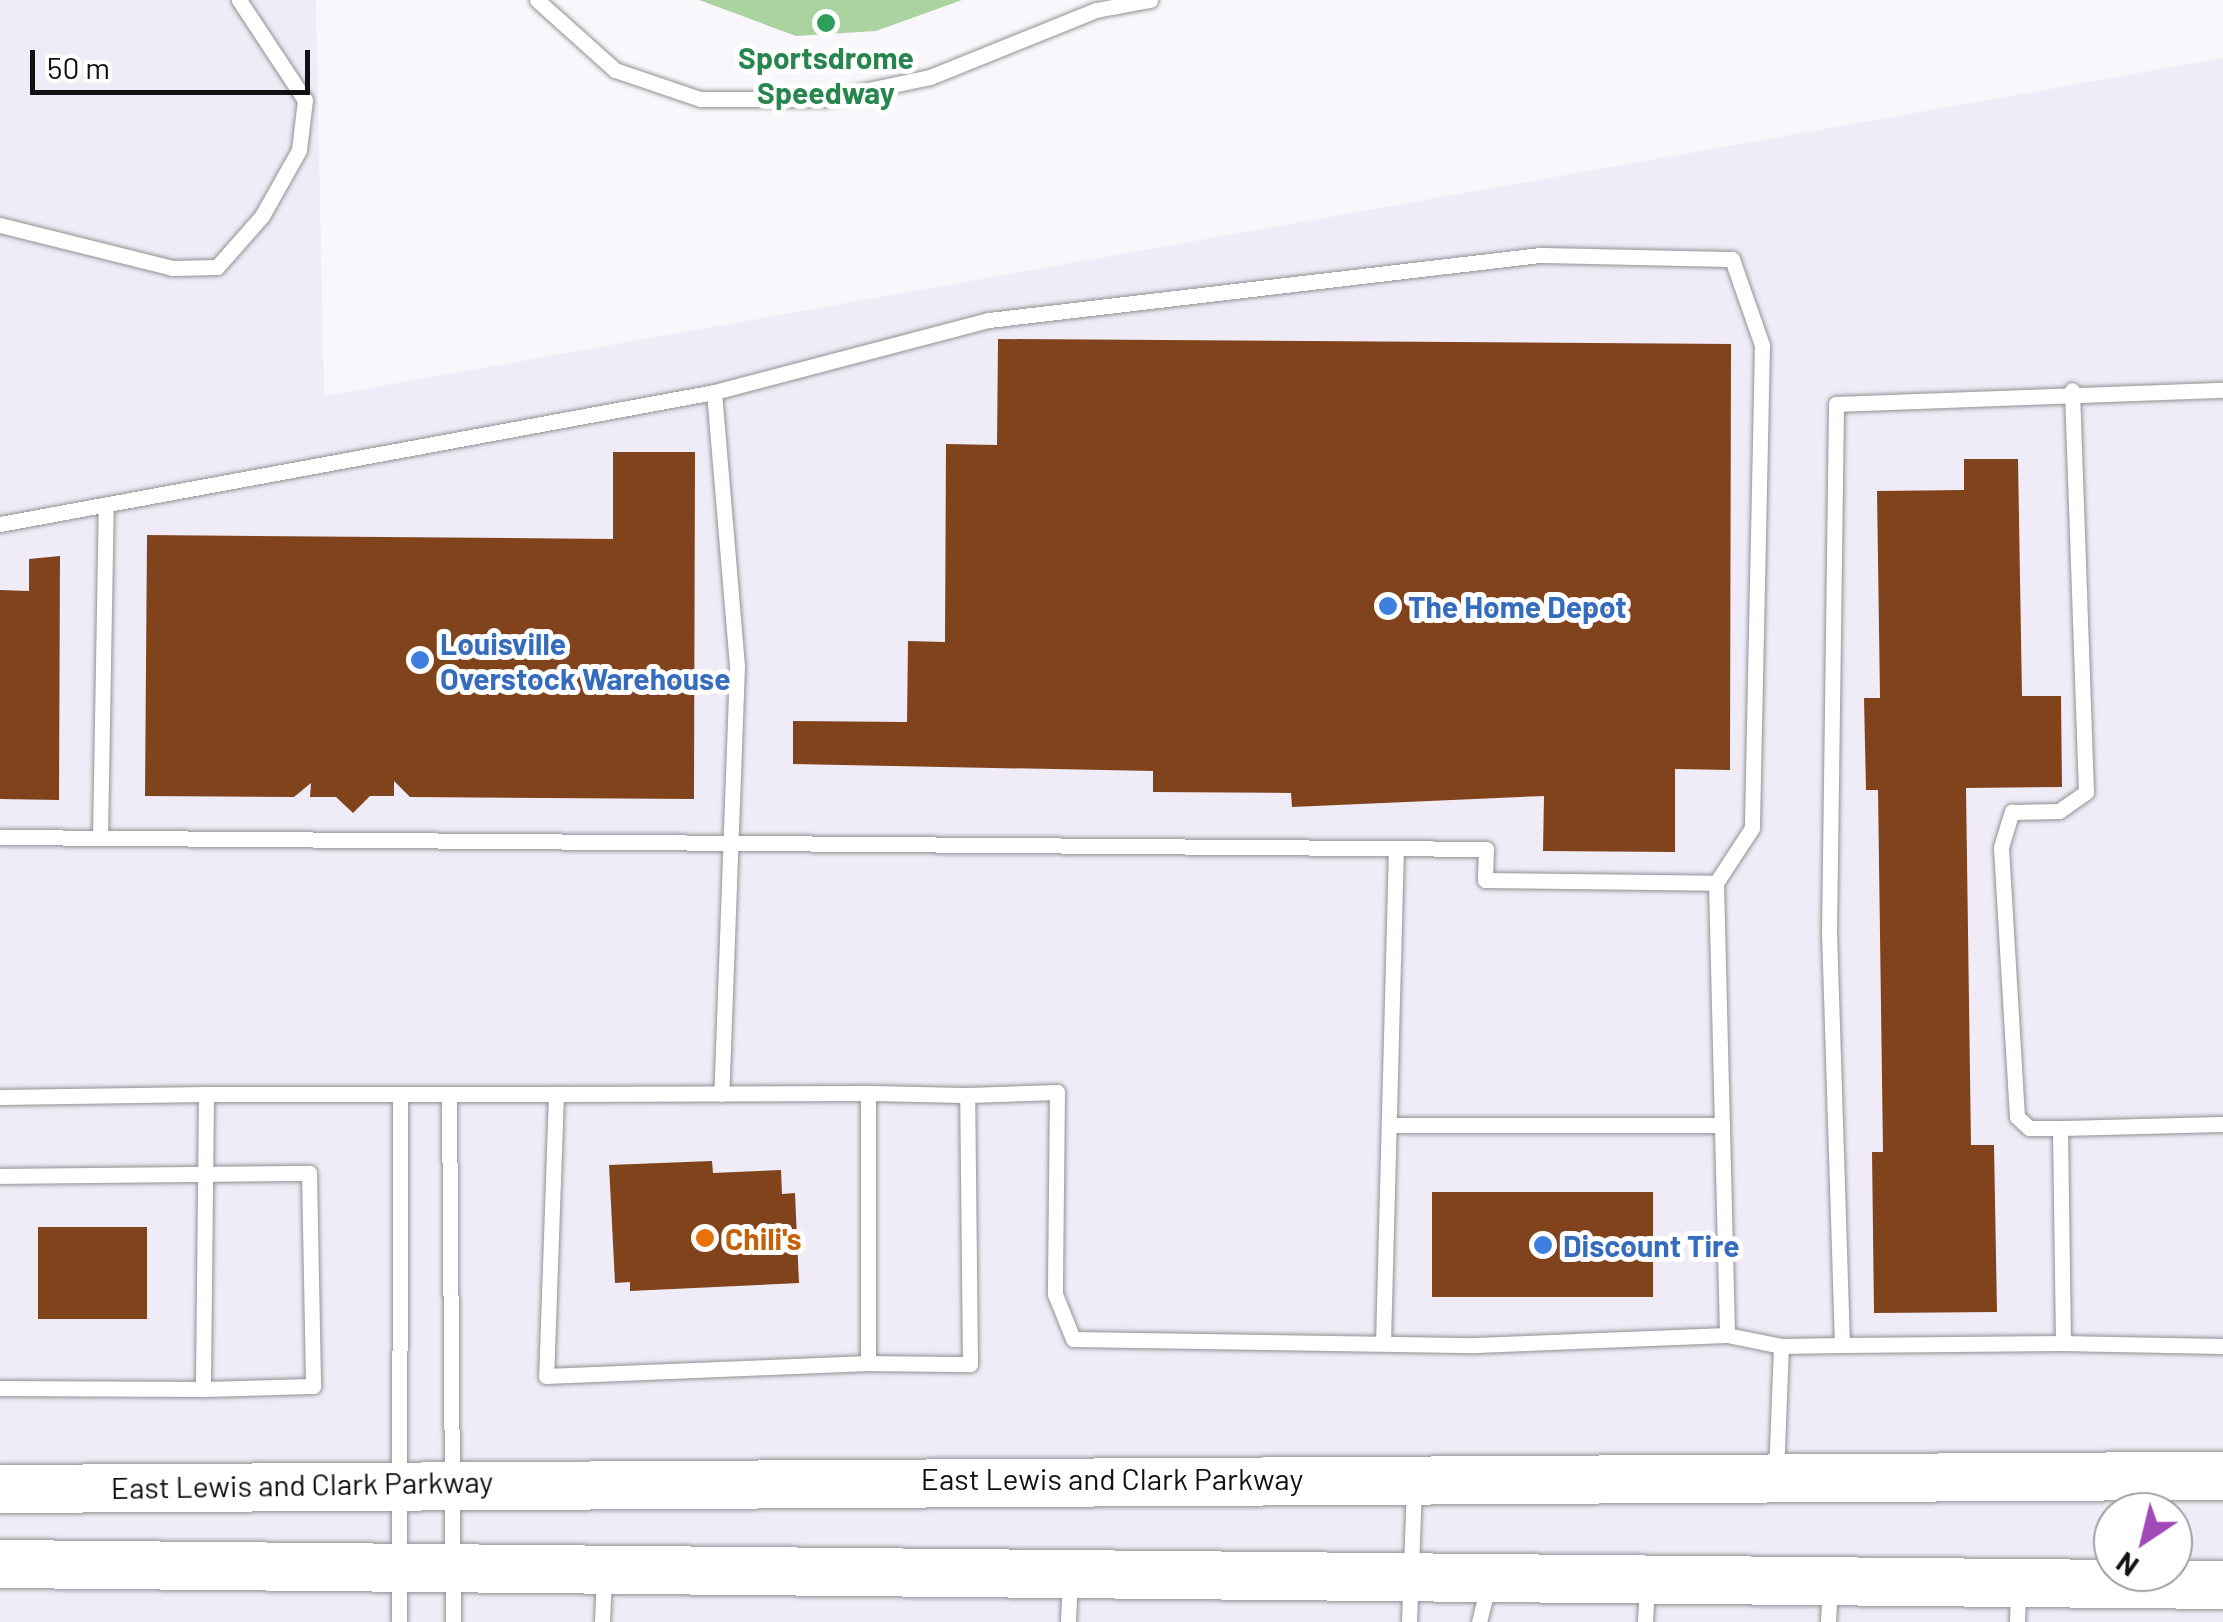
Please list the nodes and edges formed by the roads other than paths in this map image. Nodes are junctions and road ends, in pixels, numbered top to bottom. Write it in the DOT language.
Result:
graph roads {
  1 [pos="239,0"];
  2 [pos="537,0"];
  3 [pos="1150,0"];
  4 [pos="0,225"];
  5 [pos="2072,390"];
  6 [pos="2223,390"];
  7 [pos="714,392"];
  8 [pos="106,506"];
  9 [pos="0,524"];
  10 [pos="0,837"];
  11 [pos="100,837"];
  12 [pos="728,841"];
  13 [pos="1396,849"];
  14 [pos="1716,883"];
  15 [pos="868,1093"];
  16 [pos="206,1094"];
  17 [pos="400,1094"];
  18 [pos="449,1094"];
  19 [pos="556,1094"];
  20 [pos="721,1094"];
  21 [pos="968,1095"];
  22 [pos="0,1097"];
  23 [pos="2223,1124"];
  24 [pos="1392,1125"];
  25 [pos="1722,1125"];
  26 [pos="2060,1128"];
  27 [pos="206,1172"];
  28 [pos="0,1176"];
  29 [pos="1727,1334"];
  30 [pos="2063,1343"];
  31 [pos="1383,1344"];
  32 [pos="1842,1345"];
  33 [pos="1781,1346"];
  34 [pos="2223,1346"];
  35 [pos="868,1363"];
  36 [pos="0,1388"];
  37 [pos="204,1389"];
  38 [pos="2223,1476"];
  39 [pos="1414,1478"];
  40 [pos="458,1480"];
  41 [pos="395,1481"];
  42 [pos="1776,1484"];
  43 [pos="0,1489"];
  44 [pos="0,1564"];
  45 [pos="398,1567"];
  46 [pos="453,1568"];
  47 [pos="605,1568"];
  48 [pos="1070,1573"];
  49 [pos="1408,1573"];
  50 [pos="1491,1575"];
  51 [pos="2223,1586"];
  52 [pos="1646,1599"];
  53 [pos="1829,1601"];
  54 [pos="2018,1604"];
  55 [pos="399,1622"];
  56 [pos="453,1622"];
  57 [pos="602,1622"];
  58 [pos="1068,1622"];
  59 [pos="1408,1622"];
  60 [pos="1479,1622"];
  1 -- 4 [label="lane"];
  2 -- 3 [label="lane"];
  5 -- 6 [label="lane"];
  5 -- 26 [label="lane"];
  5 -- 32 [label="lane"];
  7 -- 8 [label="lane"];
  7 -- 12 [label="lane"];
  7 -- 14 [label="lane"];
  8 -- 9 [label="lane"];
  8 -- 11 [label="lane"];
  10 -- 11 [label="lane"];
  11 -- 12 [label="lane"];
  12 -- 13 [label="lane"];
  12 -- 20 [label="lane"];
  13 -- 14 [label="lane"];
  13 -- 24 [label="lane"];
  14 -- 25 [label="lane"];
  15 -- 20 [label="lane"];
  15 -- 21 [label="lane"];
  15 -- 35 [label="lane"];
  16 -- 17 [label="lane"];
  16 -- 22 [label="lane"];
  16 -- 27 [label="lane"];
  17 -- 18 [label="lane"];
  17 -- 41 [label="lane"];
  18 -- 19 [label="lane"];
  18 -- 40 [label="lane"];
  19 -- 20 [label="lane"];
  19 -- 35 [label="lane"];
  21 -- 31 [label="lane"];
  21 -- 35 [label="lane"];
  23 -- 26 [label="lane"];
  24 -- 25 [label="lane"];
  24 -- 31 [label="lane"];
  25 -- 29 [label="lane"];
  26 -- 30 [label="lane"];
  27 -- 28 [label="lane"];
  27 -- 37 [label="lane"];
  27 -- 37 [label="lane"];
  29 -- 31 [label="lane"];
  29 -- 33 [label="lane"];
  30 -- 32 [label="lane"];
  30 -- 34 [label="lane"];
  32 -- 33 [label="lane"];
  33 -- 42 [label="lane"];
  36 -- 37 [label="lane"];
  38 -- 42 [label="main road, East Lewis and Clark Parkway"];
  39 -- 40 [label="main road, East Lewis and Clark Parkway"];
  39 -- 42 [label="main road, East Lewis and Clark Parkway"];
  39 -- 49 [label="lane"];
  40 -- 41 [label="main road, East Lewis and Clark Parkway"];
  40 -- 46 [label="lane"];
  41 -- 43 [label="main road, East Lewis and Clark Parkway"];
  41 -- 45 [label="lane"];
  44 -- 45 [label="main road"];
  45 -- 46 [label="main road"];
  45 -- 55 [label="lane"];
  46 -- 47 [label="main road"];
  46 -- 56 [label="lane"];
  47 -- 48 [label="main road"];
  47 -- 57 [label="lane"];
  48 -- 49 [label="main road"];
  48 -- 58 [label="lane"];
  49 -- 50 [label="main road"];
  49 -- 59 [label="lane"];
  50 -- 52 [label="main road"];
  50 -- 60 [label="lane"];
  51 -- 54 [label="main road"];
  52 -- 53 [label="main road"];
  53 -- 54 [label="main road"];
}
